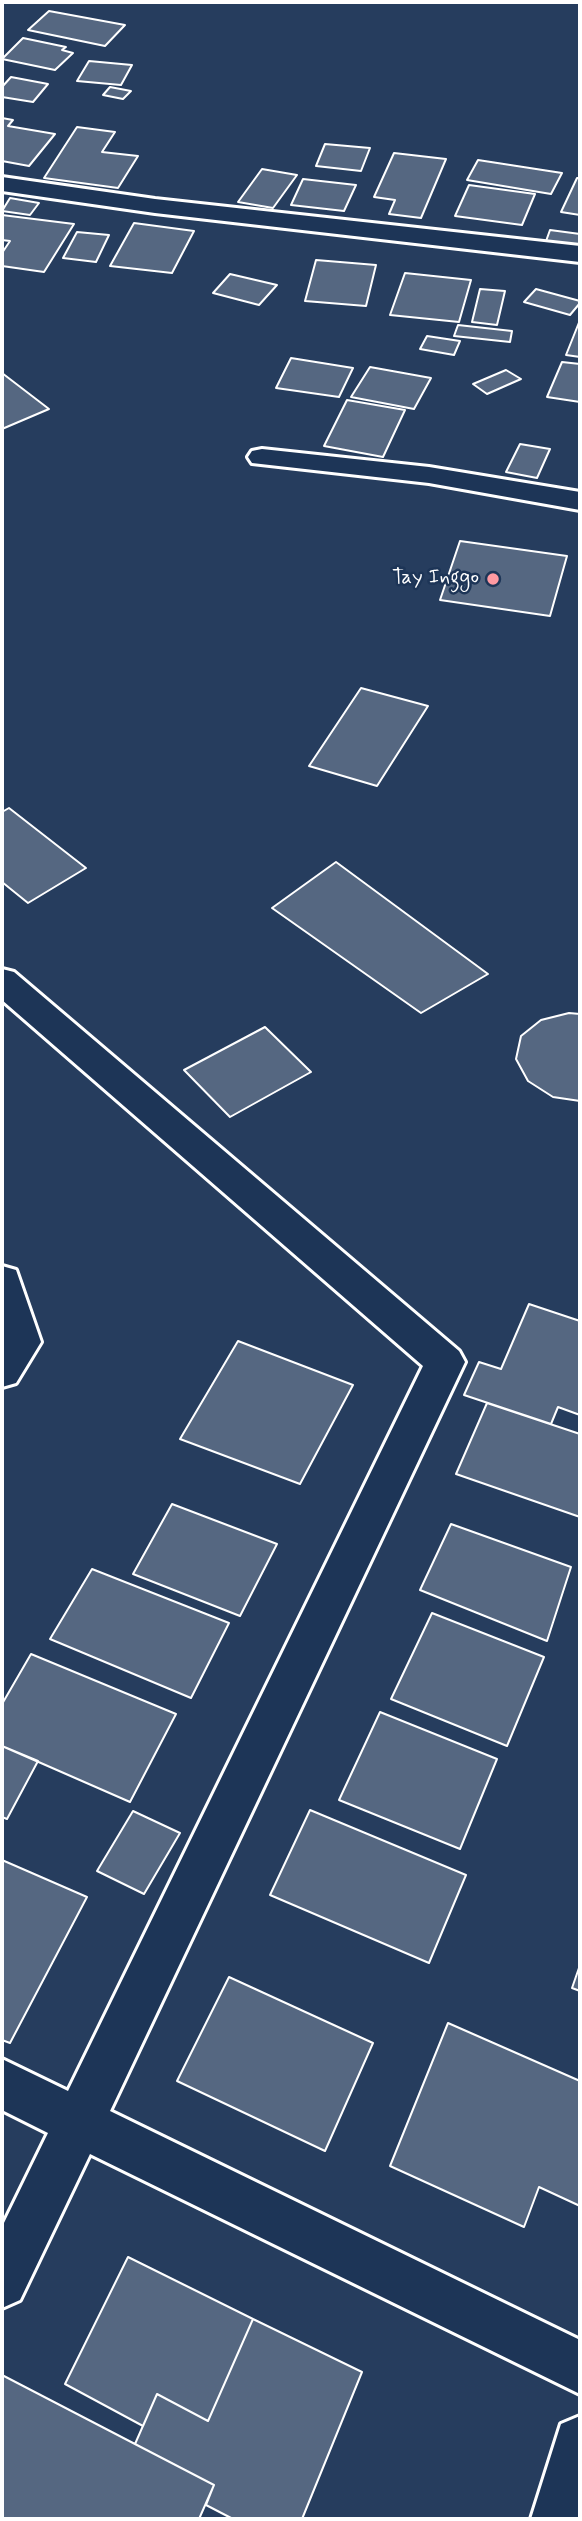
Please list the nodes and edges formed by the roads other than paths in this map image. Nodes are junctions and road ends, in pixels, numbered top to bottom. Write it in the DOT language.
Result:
graph roads {
  1 [pos="2,184"];
  2 [pos="580,254"];
  3 [pos="262,457"];
  4 [pos="580,500"];
  5 [pos="2,981"];
  6 [pos="2,1281"];
  7 [pos="2,1371"];
  8 [pos="2,2084"];
  9 [pos="79,2121"];
  10 [pos="2,2282"];
  11 [pos="580,2368"];
  12 [pos="580,2444"];
  13 [pos="558,2519"];
  1 -- 2 [label="street"];
  3 -- 4 [label="street"];
  5 -- 9 [label="street"];
  6 -- 7 [label="street"];
  8 -- 9 [label="street"];
  9 -- 10 [label="street"];
  9 -- 11 [label="street"];
  12 -- 13 [label="street"];
}
